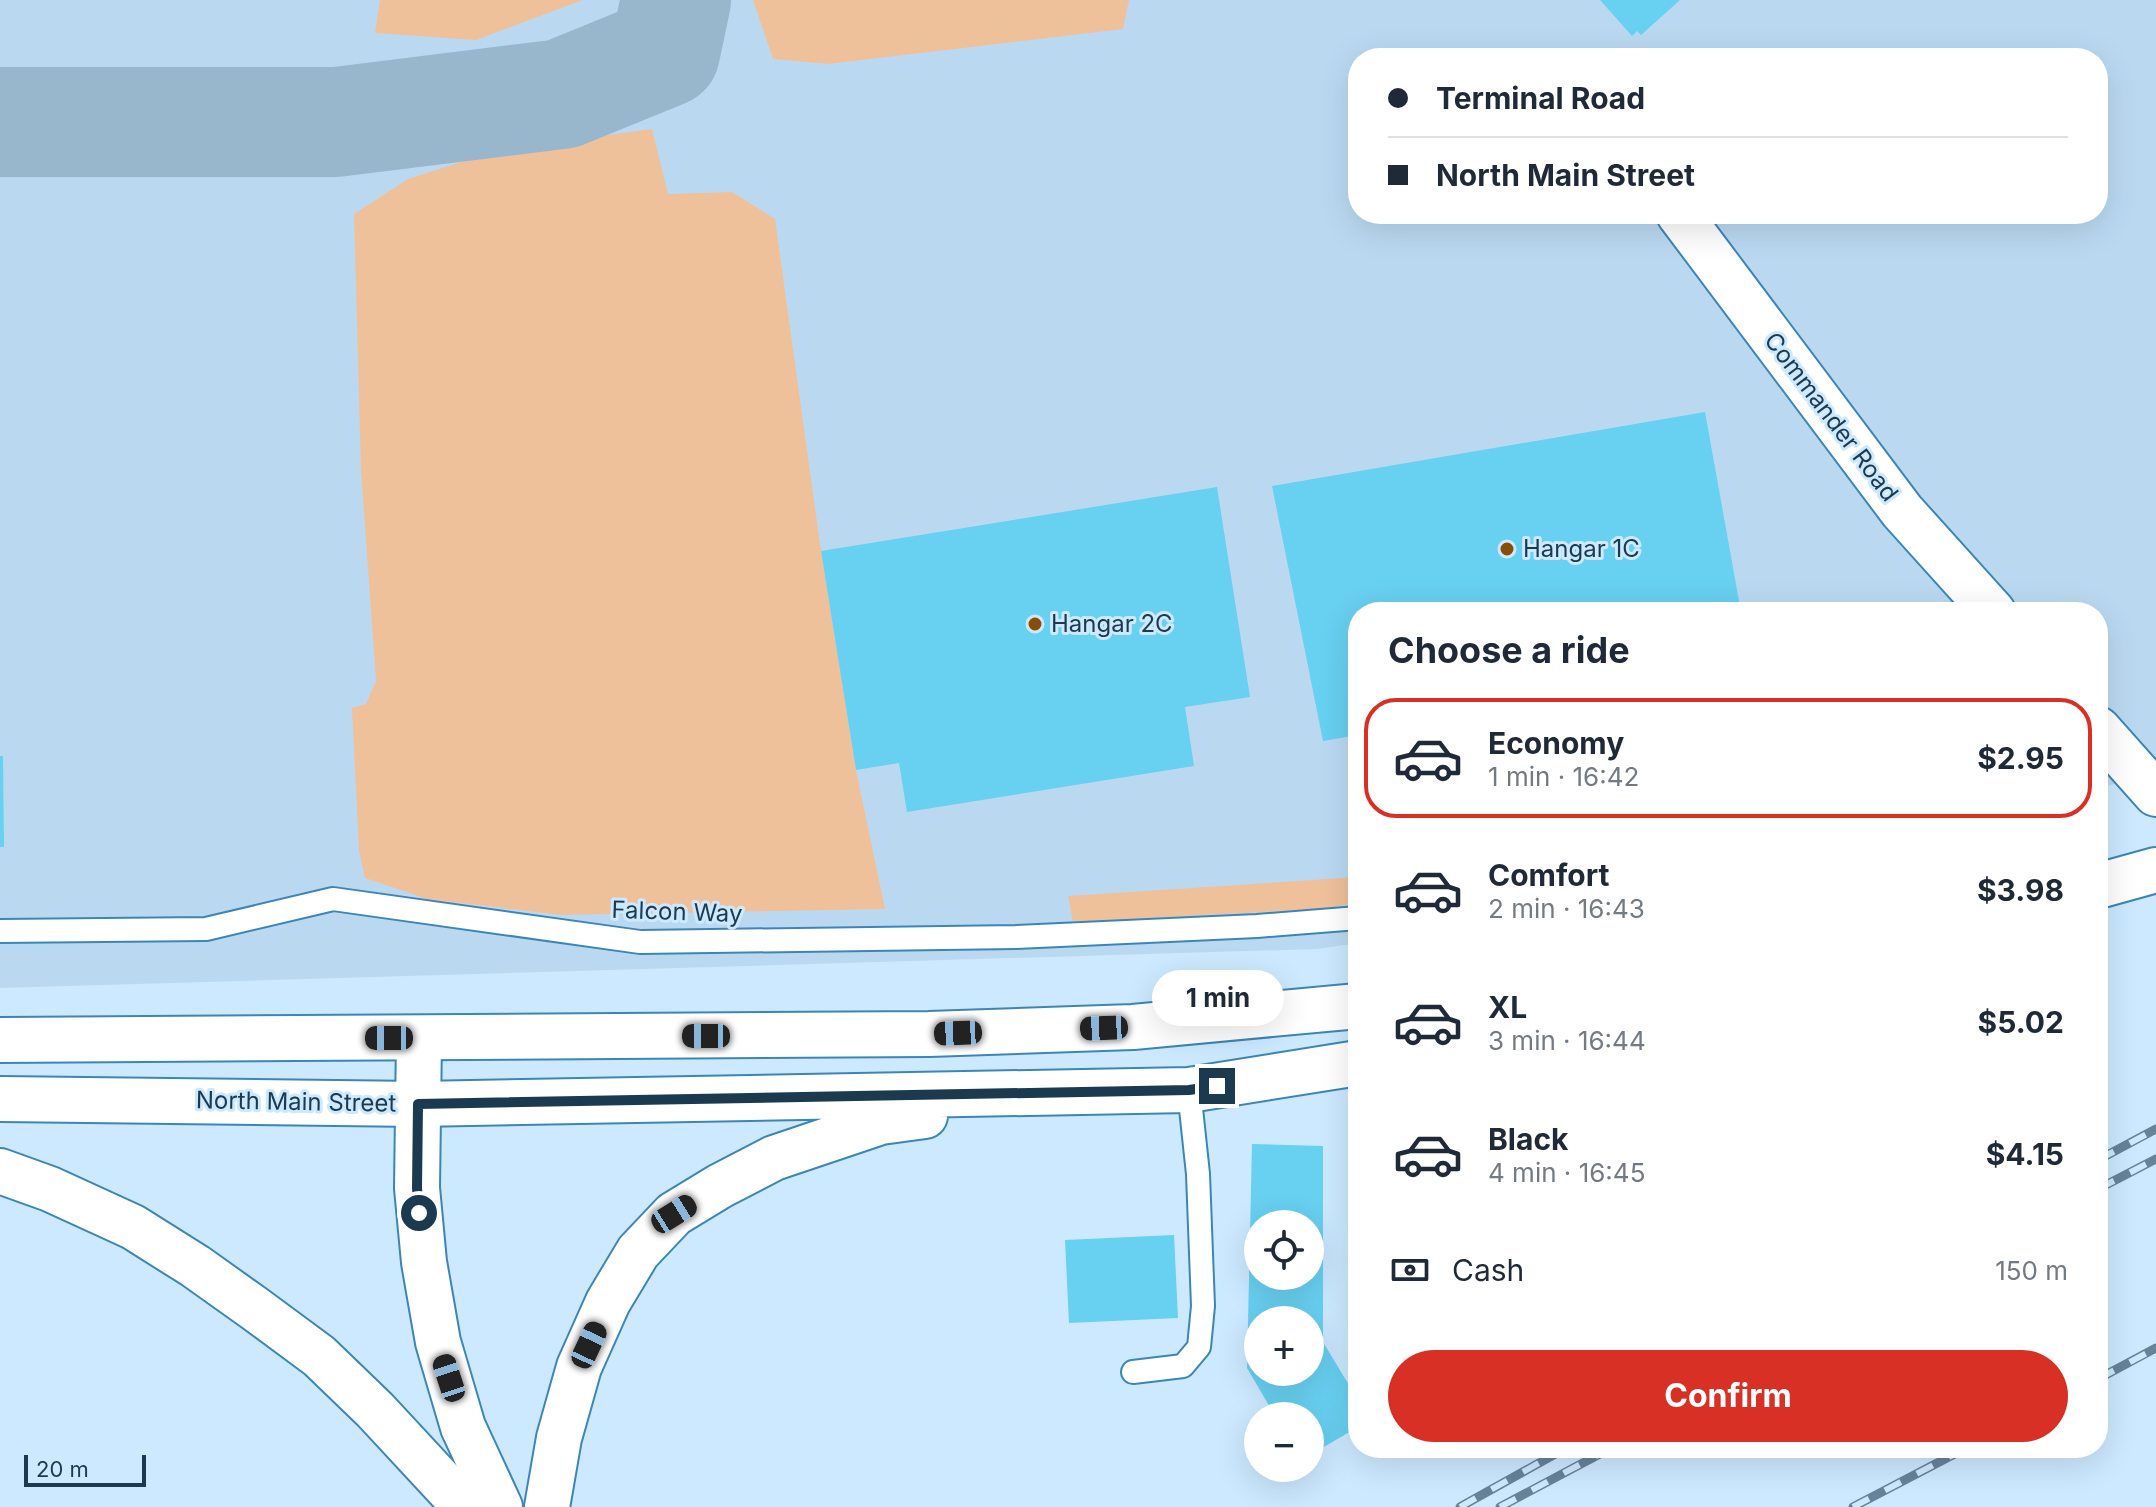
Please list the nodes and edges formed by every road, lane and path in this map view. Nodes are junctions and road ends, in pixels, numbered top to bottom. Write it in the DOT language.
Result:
graph roads {
  1 [pos="1687,224"];
  2 [pos="1984,602"];
  3 [pos="2108,740"];
  4 [pos="2156,794"];
  5 [pos="2156,870"];
  6 [pos="2108,883"];
  7 [pos="1348,919"];
  8 [pos="0,931"];
  9 [pos="1348,1007"];
  10 [pos="419,1038"];
  11 [pos="0,1040"];
  12 [pos="1348,1065"];
  13 [pos="1189,1090"];
  14 [pos="0,1099"];
  15 [pos="418,1104"];
  16 [pos="0,1171"];
  17 [pos="1133,1372"];
  18 [pos="465,1507"];
  19 [pos="500,1507"];
  20 [pos="547,1507"];
  1 -- 2 [label="main road, Commander Road"];
  3 -- 4 [label="main road"];
  5 -- 6 [label="main road"];
  7 -- 8 [label="lane, Falcon Way"];
  9 -- 10 [label="main road"];
  10 -- 11 [label="main road"];
  10 -- 15 [label="main road"];
  12 -- 13 [label="main road, North Main Street"];
  13 -- 15 [label="main road, North Main Street"];
  13 -- 17 [label="lane"];
  13 -- 20 [label="main road"];
  14 -- 15 [label="main road, North Main Street"];
  15 -- 19 [label="main road"];
  16 -- 18 [label="main road"];
}
